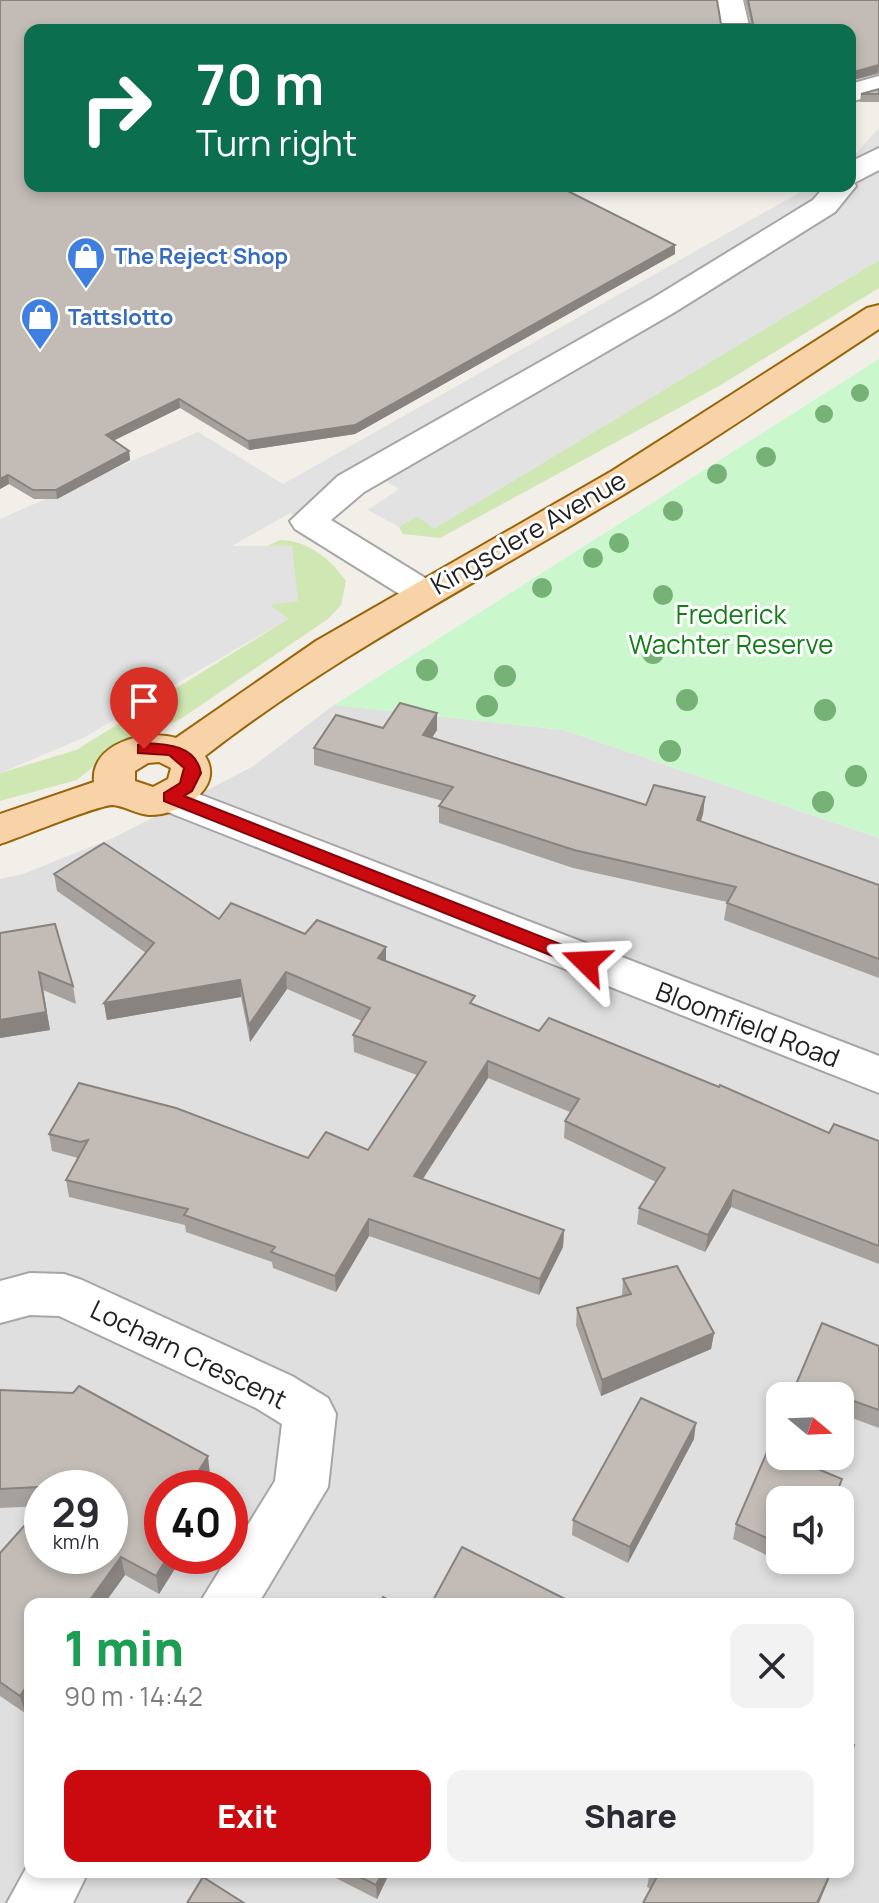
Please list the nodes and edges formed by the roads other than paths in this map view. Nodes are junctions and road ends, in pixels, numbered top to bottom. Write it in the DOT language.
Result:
graph roads {
  1 [pos="730,0"];
  2 [pos="735,24"];
  3 [pos="879,85"];
  4 [pos="856,91"];
  5 [pos="879,157"];
  6 [pos="856,171"];
  7 [pos="837,192"];
  8 [pos="879,315"];
  9 [pos="422,592"];
  10 [pos="181,754"];
  11 [pos="117,789"];
  12 [pos="170,797"];
  13 [pos="0,829"];
  14 [pos="879,1075"];
  15 [pos="0,1302"];
  16 [pos="231,1598"];
  17 [pos="54,1878"];
  18 [pos="38,1903"];
  1 -- 2 [label="street"];
  3 -- 4 [label="street"];
  5 -- 6 [label="street"];
  7 -- 9 [label="street"];
  8 -- 9 [label="main road, Kingsclere Avenue"];
  9 -- 10 [label="main road, Kingsclere Avenue"];
  10 -- 11 [label="main road"];
  10 -- 12 [label="main road"];
  11 -- 12 [label="main road"];
  11 -- 13 [label="main road"];
  12 -- 14 [label="street, Bloomfield Road"];
  15 -- 16 [label="street, Locharn Crescent"];
  17 -- 18 [label="street"];
}
